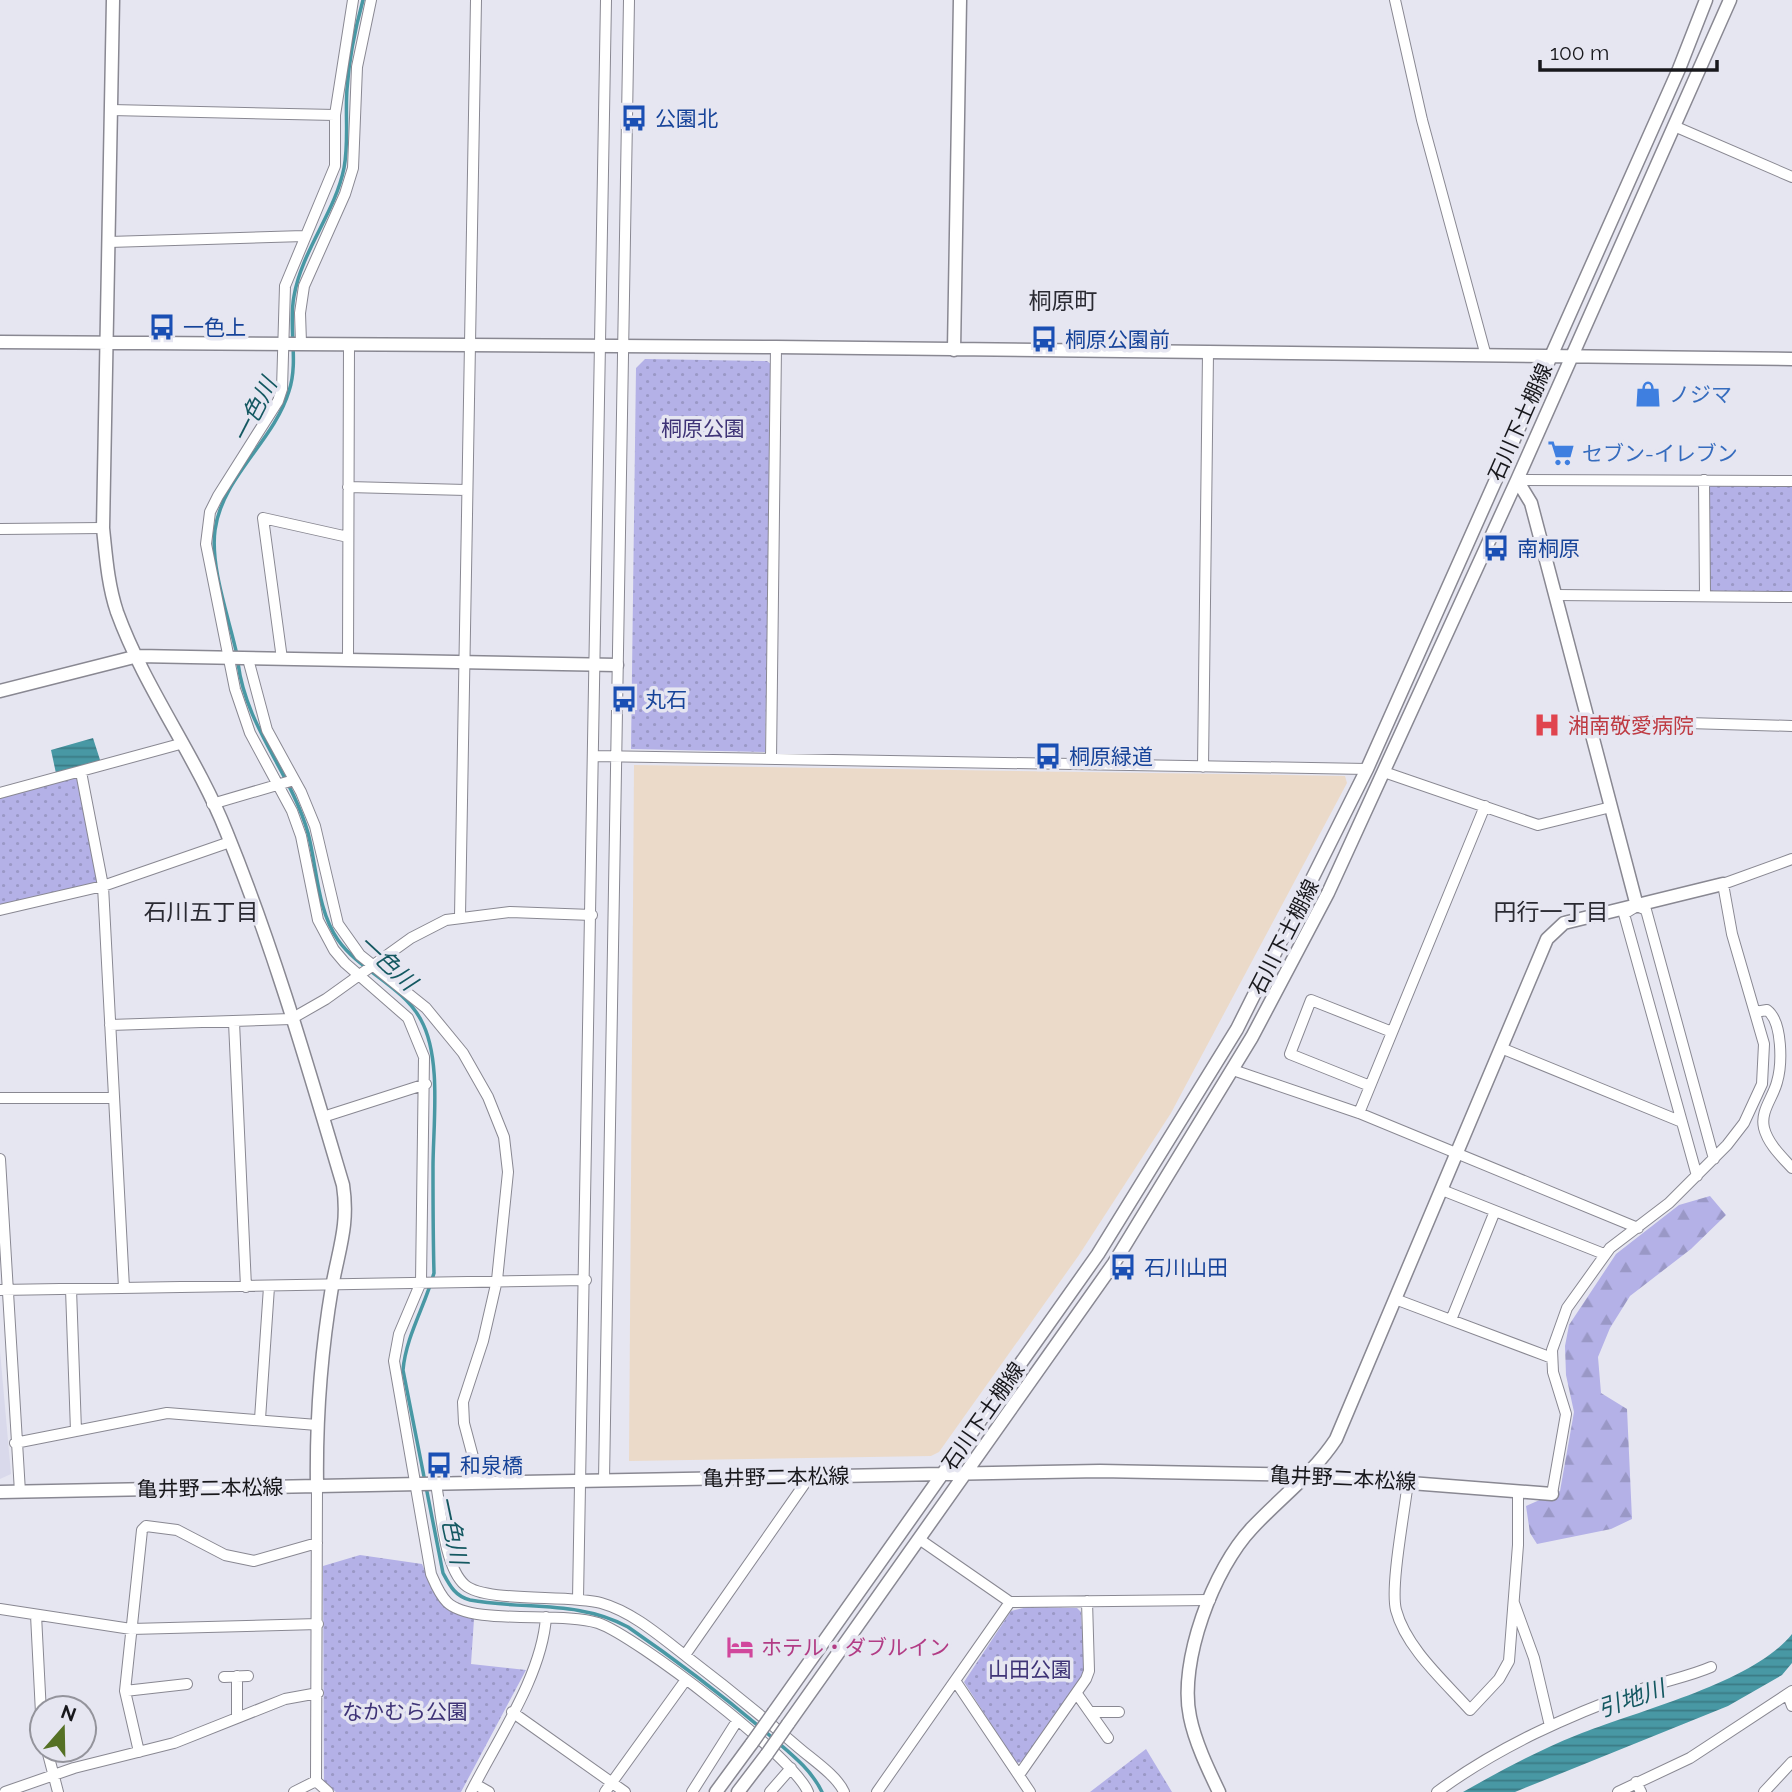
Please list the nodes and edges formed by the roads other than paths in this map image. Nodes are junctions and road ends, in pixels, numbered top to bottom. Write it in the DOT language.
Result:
graph roads {
  1 [pos="113,0"];
  2 [pos="353,0"];
  3 [pos="371,0"];
  4 [pos="475,0"];
  5 [pos="606,0"];
  6 [pos="629,0"];
  7 [pos="960,0"];
  8 [pos="1395,0"];
  9 [pos="1706,0"];
  10 [pos="1730,0"];
  11 [pos="111,110"];
  12 [pos="335,115"];
  13 [pos="1674,126"];
  14 [pos="1792,177"];
  15 [pos="304,236"];
  16 [pos="109,242"];
  17 [pos="0,342"];
  18 [pos="108,343"];
  19 [pos="291,343"];
  20 [pos="349,344"];
  21 [pos="468,345"];
  22 [pos="599,346"];
  23 [pos="624,346"];
  24 [pos="776,346"];
  25 [pos="954,349"];
  26 [pos="1208,353"];
  27 [pos="1486,356"];
  28 [pos="1571,356"];
  29 [pos="1548,357"];
  30 [pos="1792,359"];
  31 [pos="1704,480"];
  32 [pos="1517,481"];
  33 [pos="1792,481"];
  34 [pos="348,487"];
  35 [pos="466,490"];
  36 [pos="103,528"];
  37 [pos="0,529"];
  38 [pos="348,537"];
  39 [pos="1556,595"];
  40 [pos="1705,595"];
  41 [pos="1792,597"];
  42 [pos="138,656"];
  43 [pos="237,659"];
  44 [pos="282,659"];
  45 [pos="348,659"];
  46 [pos="464,661"];
  47 [pos="595,665"];
  48 [pos="617,665"];
  49 [pos="0,691"];
  50 [pos="1588,720"];
  51 [pos="1792,726"];
  52 [pos="180,744"];
  53 [pos="593,757"];
  54 [pos="617,757"];
  55 [pos="771,759"];
  56 [pos="1203,766"];
  57 [pos="1367,769"];
  58 [pos="81,772"];
  59 [pos="1384,772"];
  60 [pos="294,780"];
  61 [pos="278,785"];
  62 [pos="0,793"];
  63 [pos="212,804"];
  64 [pos="1485,806"];
  65 [pos="1611,807"];
  66 [pos="230,842"];
  67 [pos="1792,859"];
  68 [pos="1723,884"];
  69 [pos="103,886"];
  70 [pos="1637,906"];
  71 [pos="0,910"];
  72 [pos="592,915"];
  73 [pos="460,916"];
  74 [pos="373,965"];
  75 [pos="359,975"];
  76 [pos="1755,1012"];
  77 [pos="291,1019"];
  78 [pos="234,1022"];
  79 [pos="110,1025"];
  80 [pos="1392,1032"];
  81 [pos="1501,1048"];
  82 [pos="1233,1070"];
  83 [pos="426,1084"];
  84 [pos="1370,1086"];
  85 [pos="0,1098"];
  86 [pos="114,1098"];
  87 [pos="1359,1113"];
  88 [pos="323,1117"];
  89 [pos="1682,1122"];
  90 [pos="1458,1152"];
  91 [pos="0,1159"];
  92 [pos="1714,1159"];
  93 [pos="1792,1168"];
  94 [pos="1697,1176"];
  95 [pos="1442,1189"];
  96 [pos="1495,1211"];
  97 [pos="1638,1227"];
  98 [pos="1604,1254"];
  99 [pos="496,1280"];
  100 [pos="586,1280"];
  101 [pos="423,1282"];
  102 [pos="332,1286"];
  103 [pos="246,1287"];
  104 [pos="269,1287"];
  105 [pos="71,1289"];
  106 [pos="124,1289"];
  107 [pos="4,1290"];
  108 [pos="1395,1299"];
  109 [pos="1451,1320"];
  110 [pos="1552,1358"];
  111 [pos="260,1419"];
  112 [pos="317,1425"];
  113 [pos="76,1431"];
  114 [pos="15,1443"];
  115 [pos="964,1474"];
  116 [pos="942,1475"];
  117 [pos="1308,1475"];
  118 [pos="810,1476"];
  119 [pos="581,1480"];
  120 [pos="604,1480"];
  121 [pos="1408,1481"];
  122 [pos="480,1483"];
  123 [pos="426,1484"];
  124 [pos="317,1487"];
  125 [pos="0,1492"];
  126 [pos="20,1492"];
  127 [pos="1518,1492"];
  128 [pos="1552,1494"];
  129 [pos="919,1539"];
  130 [pos="317,1543"];
  131 [pos="578,1599"];
  132 [pos="1210,1600"];
  133 [pos="1513,1600"];
  134 [pos="1087,1601"];
  135 [pos="1010,1602"];
  136 [pos="0,1609"];
  137 [pos="36,1615"];
  138 [pos="545,1617"];
  139 [pos="318,1624"];
  140 [pos="131,1629"];
  141 [pos="685,1655"];
  142 [pos="1711,1667"];
  143 [pos="237,1676"];
  144 [pos="248,1676"];
  145 [pos="224,1677"];
  146 [pos="685,1681"];
  147 [pos="956,1682"];
  148 [pos="187,1684"];
  149 [pos="125,1691"];
  150 [pos="318,1693"];
  151 [pos="1790,1693"];
  152 [pos="40,1694"];
  153 [pos="1077,1694"];
  154 [pos="1792,1706"];
  155 [pos="512,1712"];
  156 [pos="1090,1712"];
  157 [pos="1119,1712"];
  158 [pos="237,1718"];
  159 [pos="737,1721"];
  160 [pos="1550,1726"];
  161 [pos="1108,1738"];
  162 [pos="139,1752"];
  163 [pos="1792,1762"];
  164 [pos="51,1764"];
  165 [pos="791,1768"];
  166 [pos="1019,1775"];
  167 [pos="54,1777"];
  168 [pos="316,1781"];
  169 [pos="612,1783"];
  170 [pos="1638,1787"];
  171 [pos="473,1788"];
  172 [pos="1214,1790"];
  173 [pos="845,1791"];
  174 [pos="5,1792"];
  175 [pos="58,1792"];
  176 [pos="294,1792"];
  177 [pos="328,1792"];
  178 [pos="489,1792"];
  179 [pos="605,1792"];
  180 [pos="625,1792"];
  181 [pos="692,1792"];
  182 [pos="716,1792"];
  183 [pos="738,1792"];
  184 [pos="770,1792"];
  185 [pos="808,1792"];
  186 [pos="877,1792"];
  187 [pos="1030,1792"];
  188 [pos="1437,1792"];
  189 [pos="1618,1792"];
  190 [pos="1764,1792"];
  1 -- 11 [label="street"];
  2 -- 12 [label="street"];
  3 -- 19 [label="street"];
  4 -- 21 [label="street"];
  5 -- 22 [label="street"];
  6 -- 23 [label="street"];
  7 -- 25 [label="street"];
  8 -- 27 [label="street"];
  9 -- 29 [label="street, 石川下土棚線"];
  10 -- 13 [label="street, 石川下土棚線"];
  11 -- 12 [label="street"];
  11 -- 16 [label="street"];
  12 -- 15 [label="street"];
  13 -- 14 [label="street"];
  13 -- 28 [label="street, 石川下土棚線"];
  15 -- 16 [label="street"];
  15 -- 19 [label="street"];
  16 -- 18 [label="street"];
  17 -- 18 [label="street"];
  18 -- 19 [label="street"];
  18 -- 36 [label="street"];
  19 -- 20 [label="street"];
  19 -- 43 [label="street"];
  20 -- 21 [label="street"];
  20 -- 34 [label="street"];
  21 -- 22 [label="street"];
  21 -- 35 [label="street"];
  22 -- 23 [label="street"];
  22 -- 47 [label="street"];
  23 -- 24 [label="street"];
  23 -- 48 [label="street"];
  24 -- 25 [label="street"];
  24 -- 55 [label="street"];
  25 -- 26 [label="street"];
  26 -- 27 [label="street"];
  26 -- 56 [label="street"];
  27 -- 29 [label="street"];
  28 -- 29 [label="street"];
  28 -- 30 [label="street"];
  28 -- 32 [label="street, 石川下土棚線"];
  29 -- 57 [label="street, 石川下土棚線"];
  31 -- 32 [label="street"];
  31 -- 33 [label="street"];
  31 -- 40 [label="street"];
  32 -- 39 [label="street"];
  32 -- 59 [label="street, 石川下土棚線"];
  34 -- 35 [label="street"];
  34 -- 38 [label="street"];
  35 -- 46 [label="street"];
  36 -- 37 [label="street"];
  36 -- 42 [label="street"];
  38 -- 44 [label="street"];
  38 -- 45 [label="street"];
  39 -- 40 [label="street"];
  39 -- 50 [label="street"];
  40 -- 41 [label="street"];
  42 -- 43 [label="street"];
  42 -- 49 [label="street"];
  42 -- 52 [label="street"];
  43 -- 44 [label="street"];
  43 -- 60 [label="street"];
  43 -- 61 [label="street"];
  44 -- 45 [label="street"];
  45 -- 46 [label="street"];
  46 -- 47 [label="street"];
  46 -- 73 [label="street"];
  47 -- 48 [label="street"];
  47 -- 53 [label="street"];
  48 -- 54 [label="street"];
  50 -- 51 [label="street"];
  50 -- 65 [label="street"];
  52 -- 58 [label="street"];
  52 -- 63 [label="street"];
  53 -- 54 [label="street"];
  53 -- 72 [label="street"];
  54 -- 55 [label="street"];
  54 -- 120 [label="street"];
  55 -- 56 [label="street"];
  56 -- 57 [label="street"];
  57 -- 116 [label="street, 石川下土棚線"];
  58 -- 62 [label="street"];
  58 -- 69 [label="street"];
  59 -- 64 [label="street"];
  59 -- 82 [label="street, 石川下土棚線"];
  60 -- 61 [label="street"];
  60 -- 74 [label="street"];
  61 -- 63 [label="street"];
  61 -- 75 [label="street"];
  63 -- 66 [label="street"];
  64 -- 65 [label="street"];
  64 -- 80 [label="street"];
  65 -- 70 [label="street"];
  66 -- 69 [label="street"];
  66 -- 77 [label="street"];
  67 -- 68 [label="street"];
  68 -- 70 [label="street"];
  68 -- 76 [label="street"];
  69 -- 71 [label="street"];
  69 -- 79 [label="street"];
  70 -- 81 [label="street"];
  70 -- 89 [label="street"];
  70 -- 92 [label="street"];
  72 -- 73 [label="street"];
  72 -- 100 [label="street"];
  73 -- 74 [label="street"];
  74 -- 75 [label="street"];
  74 -- 99 [label="street"];
  75 -- 77 [label="street"];
  75 -- 83 [label="street"];
  76 -- 92 [label="street"];
  76 -- 93 [label="street"];
  77 -- 78 [label="street"];
  77 -- 88 [label="street"];
  78 -- 79 [label="street"];
  78 -- 103 [label="street"];
  79 -- 86 [label="street"];
  80 -- 84 [label="street"];
  80 -- 84 [label="street"];
  81 -- 89 [label="street"];
  81 -- 90 [label="street"];
  82 -- 87 [label="street"];
  82 -- 115 [label="street, 石川下土棚線"];
  83 -- 88 [label="street"];
  83 -- 101 [label="street"];
  84 -- 87 [label="street"];
  85 -- 86 [label="street"];
  86 -- 106 [label="street"];
  87 -- 90 [label="street"];
  88 -- 102 [label="street"];
  89 -- 94 [label="street"];
  90 -- 95 [label="street"];
  90 -- 97 [label="street"];
  91 -- 107 [label="street"];
  92 -- 94 [label="street"];
  94 -- 97 [label="street"];
  95 -- 96 [label="street"];
  95 -- 108 [label="street"];
  96 -- 98 [label="street"];
  96 -- 109 [label="street"];
  97 -- 98 [label="street"];
  98 -- 110 [label="street"];
  99 -- 100 [label="street"];
  99 -- 101 [label="street"];
  99 -- 122 [label="street"];
  100 -- 119 [label="street"];
  101 -- 102 [label="street"];
  101 -- 123 [label="street"];
  102 -- 104 [label="street"];
  102 -- 112 [label="street"];
  103 -- 104 [label="street"];
  103 -- 106 [label="street"];
  104 -- 111 [label="street"];
  105 -- 106 [label="street"];
  105 -- 107 [label="street"];
  105 -- 113 [label="street"];
  107 -- 114 [label="street"];
  108 -- 109 [label="street"];
  108 -- 117 [label="street"];
  109 -- 110 [label="street"];
  110 -- 128 [label="street"];
  111 -- 112 [label="street"];
  111 -- 113 [label="street"];
  112 -- 124 [label="street"];
  113 -- 114 [label="street"];
  114 -- 126 [label="street"];
  115 -- 116 [label="street, 亀井野二本松線"];
  115 -- 117 [label="street, 亀井野二本松線"];
  115 -- 129 [label="street, 石川下土棚線"];
  116 -- 118 [label="street, 亀井野二本松線"];
  116 -- 182 [label="street, 石川下土棚線, bridge"];
  117 -- 121 [label="street, 亀井野二本松線"];
  117 -- 132 [label="street"];
  118 -- 120 [label="street, 亀井野二本松線"];
  118 -- 141 [label="street"];
  119 -- 120 [label="street, 亀井野二本松線"];
  119 -- 122 [label="street, 亀井野二本松線"];
  119 -- 131 [label="street"];
  121 -- 127 [label="street, 亀井野二本松線"];
  121 -- 133 [label="street"];
  122 -- 123 [label="street, 亀井野二本松線"];
  123 -- 124 [label="street, 亀井野二本松線"];
  123 -- 131 [label="street"];
  123 -- 138 [label="street"];
  124 -- 126 [label="street, 亀井野二本松線"];
  124 -- 130 [label="street"];
  125 -- 126 [label="street, 亀井野二本松線"];
  127 -- 128 [label="street, 亀井野二本松線"];
  127 -- 133 [label="street"];
  129 -- 135 [label="street"];
  129 -- 183 [label="street, 石川下土棚線, bridge"];
  130 -- 139 [label="street"];
  130 -- 140 [label="street"];
  131 -- 141 [label="street"];
  132 -- 134 [label="street"];
  132 -- 172 [label="street"];
  133 -- 160 [label="street"];
  134 -- 135 [label="street"];
  134 -- 153 [label="street"];
  135 -- 147 [label="street"];
  136 -- 137 [label="street"];
  137 -- 140 [label="street"];
  137 -- 152 [label="street"];
  138 -- 146 [label="street"];
  138 -- 155 [label="street"];
  139 -- 140 [label="street"];
  139 -- 150 [label="street"];
  140 -- 149 [label="street"];
  141 -- 173 [label="street"];
  142 -- 160 [label="street"];
  143 -- 144 [label="street"];
  143 -- 145 [label="street"];
  143 -- 158 [label="street"];
  146 -- 159 [label="street"];
  146 -- 169 [label="street"];
  147 -- 166 [label="street"];
  147 -- 186 [label="street"];
  148 -- 149 [label="street"];
  149 -- 162 [label="street"];
  150 -- 158 [label="street"];
  150 -- 168 [label="street"];
  151 -- 154 [label="street"];
  151 -- 170 [label="street"];
  153 -- 156 [label="street"];
  153 -- 166 [label="street"];
  155 -- 169 [label="street"];
  155 -- 171 [label="street"];
  156 -- 157 [label="street"];
  156 -- 161 [label="street"];
  158 -- 162 [label="street"];
  159 -- 165 [label="street"];
  159 -- 181 [label="street"];
  160 -- 188 [label="street"];
  162 -- 167 [label="street"];
  163 -- 190 [label="street"];
  164 -- 167 [label="street"];
  165 -- 184 [label="street"];
  165 -- 185 [label="street"];
  166 -- 187 [label="street"];
  167 -- 174 [label="street"];
  167 -- 175 [label="street"];
  168 -- 176 [label="street"];
  168 -- 177 [label="street"];
  169 -- 179 [label="street"];
  169 -- 180 [label="street"];
  170 -- 189 [label="street"];
  171 -- 178 [label="street"];
}
